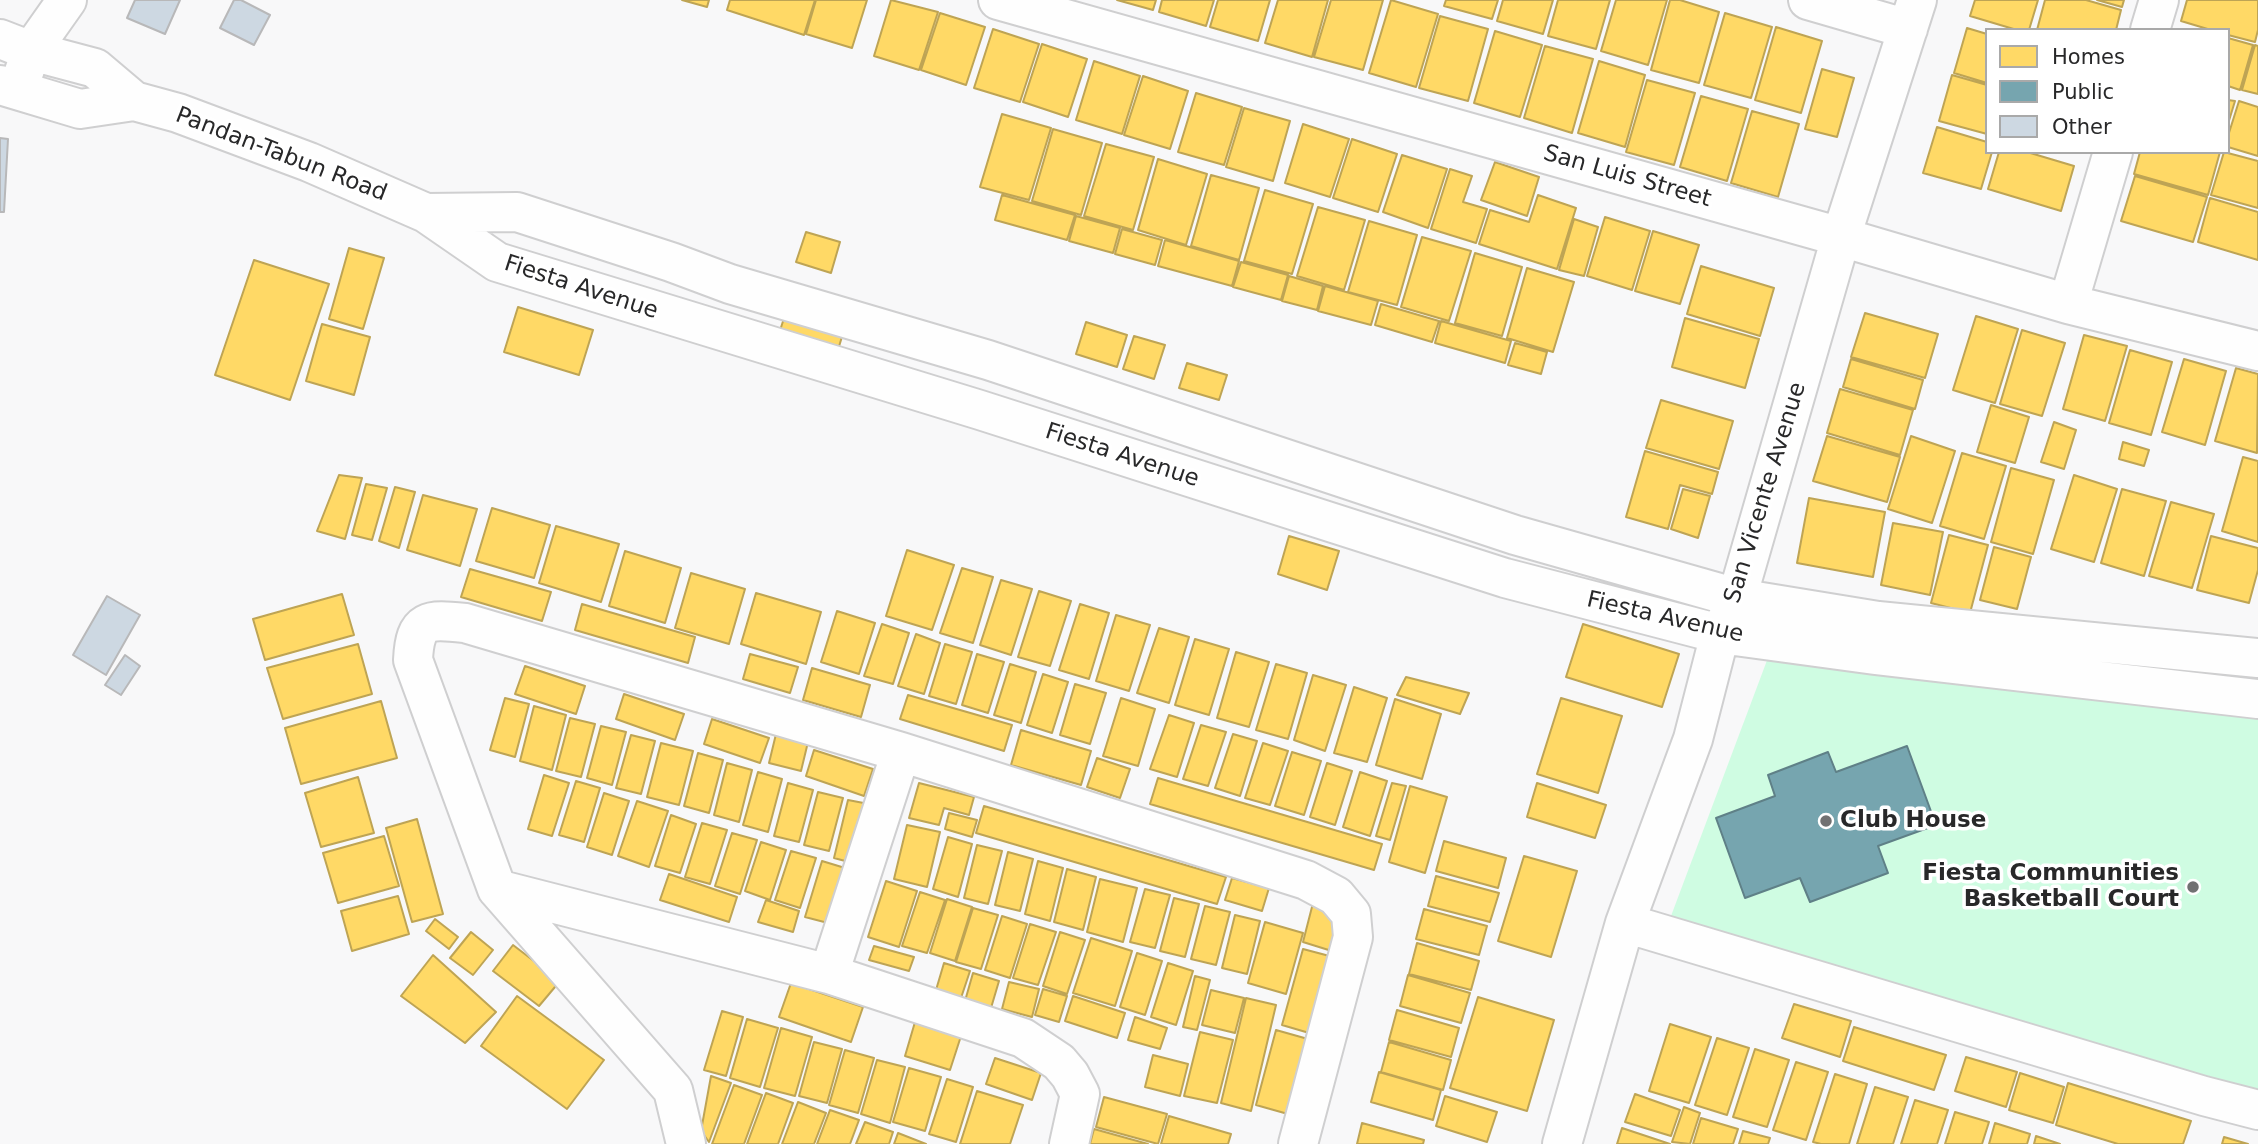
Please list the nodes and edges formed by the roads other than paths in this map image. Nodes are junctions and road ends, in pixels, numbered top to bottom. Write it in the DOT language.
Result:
graph roads {
  1 [pos="67,0"];
  2 [pos="998,0"];
  3 [pos="1808,0"];
  4 [pos="2159,0"];
  5 [pos="1913,15"];
  6 [pos="2151,28"];
  7 [pos="16,45"];
  8 [pos="9,88"];
  9 [pos="134,102"];
  10 [pos="2112,154"];
  11 [pos="426,213"];
  12 [pos="1841,237"];
  13 [pos="730,284"];
  14 [pos="2068,304"];
  15 [pos="716,331"];
  16 [pos="2258,351"];
  17 [pos="1737,598"];
  18 [pos="1720,634"];
  19 [pos="2258,658"];
  20 [pos="2258,699"];
  21 [pos="901,752"];
  22 [pos="496,889"];
  23 [pos="1625,923"];
  24 [pos="829,974"];
  25 [pos="2258,1110"];
  26 [pos="685,1144"];
  27 [pos="1069,1144"];
  28 [pos="1298,1144"];
  29 [pos="1562,1144"];
  1 -- 7 [label="street"];
  2 -- 12 [label="street, San Luis Street"];
  3 -- 5 [label="street"];
  4 -- 6 [label="street"];
  5 -- 12 [label="street, San Vicente Avenue"];
  7 -- 8 [label="street"];
  7 -- 9 [label="street, Pandan-Tabun Road"];
  8 -- 9 [label="street, Pandan-Tabun Road"];
  9 -- 11 [label="street, Pandan-Tabun Road"];
  10 -- 14 [label="street"];
  11 -- 13 [label="street, Fiesta Avenue"];
  11 -- 15 [label="street, Fiesta Avenue"];
  12 -- 14 [label="street, San Luis Street"];
  12 -- 17 [label="street, San Vicente Avenue"];
  13 -- 15 [label="street"];
  13 -- 17 [label="street, Fiesta Avenue"];
  14 -- 16 [label="street, San Luis Street"];
  15 -- 18 [label="street, Fiesta Avenue"];
  17 -- 18 [label="street, San Vicente Avenue"];
  17 -- 19 [label="street, Fiesta Avenue"];
  18 -- 20 [label="street, Fiesta Avenue"];
  18 -- 23 [label="street, San Vicente Avenue"];
  21 -- 22 [label="street"];
  21 -- 24 [label="street"];
  21 -- 28 [label="street"];
  22 -- 24 [label="street"];
  22 -- 26 [label="street"];
  23 -- 25 [label="street"];
  23 -- 29 [label="street, San Vicente Avenue"];
  24 -- 27 [label="street"];
}
